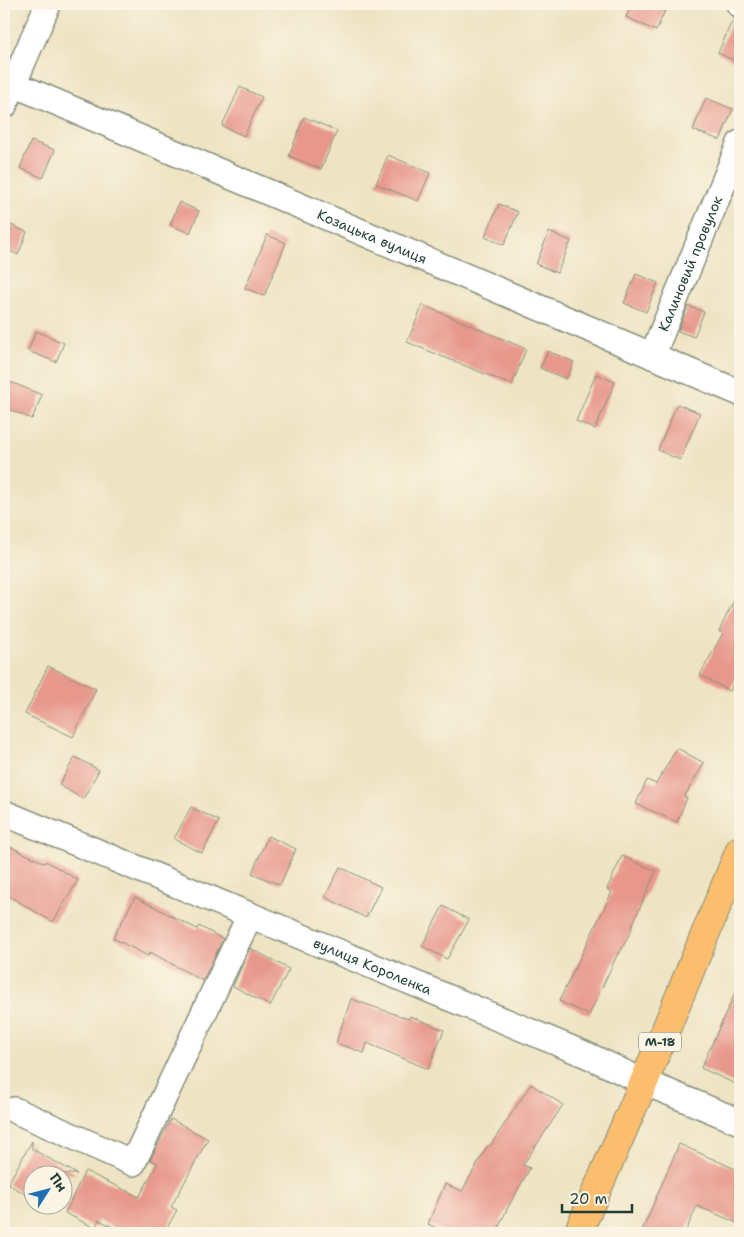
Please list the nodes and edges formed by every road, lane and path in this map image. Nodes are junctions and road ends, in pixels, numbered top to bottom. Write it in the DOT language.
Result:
graph roads {
  1 [pos="48,4"];
  2 [pos="7,90"];
  3 [pos="740,144"];
  4 [pos="652,356"];
  5 [pos="740,393"];
  6 [pos="4,813"];
  7 [pos="740,850"];
  8 [pos="250,915"];
  9 [pos="644,1082"];
  10 [pos="14,1110"];
  11 [pos="740,1122"];
  12 [pos="578,1233"];
  1 -- 2 [label="street"];
  2 -- 4 [label="street, Козацька вулиця"];
  3 -- 4 [label="street, Калиновий провулок"];
  4 -- 5 [label="street, Козацька вулиця"];
  6 -- 8 [label="street, вулиця Короленка"];
  7 -- 9 [label="highway, М-18"];
  8 -- 9 [label="street, вулиця Короленка"];
  8 -- 10 [label="street"];
  9 -- 11 [label="street, вулиця Короленка"];
  9 -- 12 [label="highway, М-18"];
}
